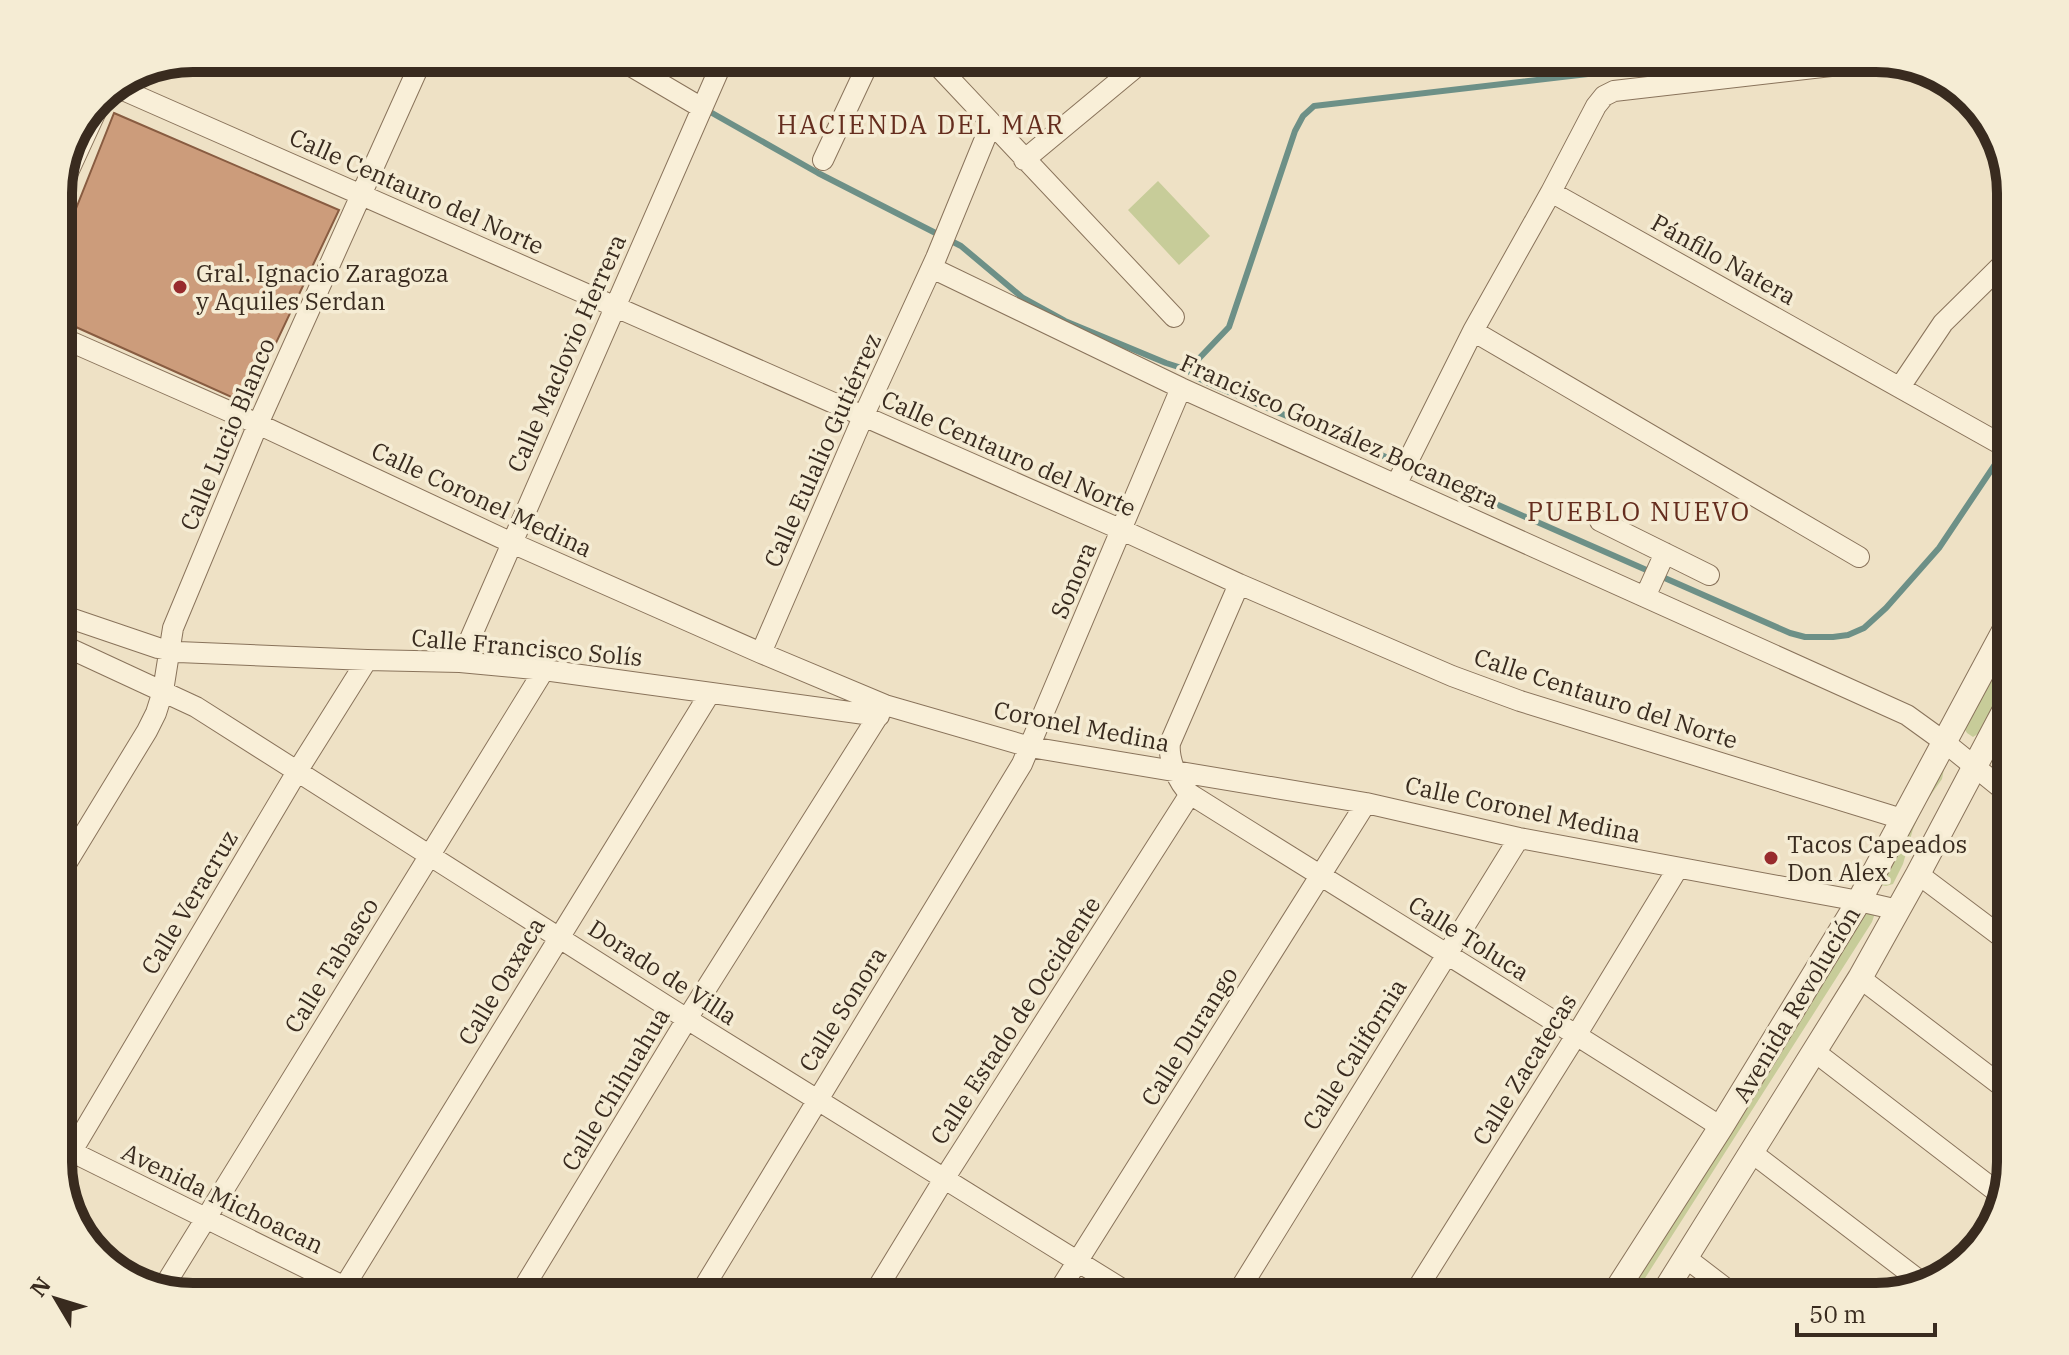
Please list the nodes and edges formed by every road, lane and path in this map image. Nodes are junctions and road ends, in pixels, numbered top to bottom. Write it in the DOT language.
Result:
graph roads {
  1 [pos="416,72"];
  2 [pos="641,72"];
  3 [pos="718,72"];
  4 [pos="864,72"];
  5 [pos="948,72"];
  6 [pos="1130,72"];
  7 [pos="1779,72"];
  8 [pos="127,92"];
  9 [pos="702,108"];
  10 [pos="991,124"];
  11 [pos="823,160"];
  12 [pos="1024,160"];
  13 [pos="1551,192"];
  14 [pos="361,195"];
  15 [pos="934,263"];
  16 [pos="1997,271"];
  17 [pos="615,307"];
  18 [pos="1174,317"];
  19 [pos="1473,331"];
  20 [pos="72,342"];
  21 [pos="1900,387"];
  22 [pos="1181,388"];
  23 [pos="863,417"];
  24 [pos="258,424"];
  25 [pos="1997,442"];
  26 [pos="1403,471"];
  27 [pos="1600,521"];
  28 [pos="1122,530"];
  29 [pos="512,543"];
  30 [pos="1665,553"];
  31 [pos="1859,557"];
  32 [pos="1709,575"];
  33 [pos="1239,584"];
  34 [pos="1645,597"];
  35 [pos="72,619"];
  36 [pos="1997,643"];
  37 [pos="72,649"];
  38 [pos="168,650"];
  39 [pos="761,653"];
  40 [pos="367,660"];
  41 [pos="460,662"];
  42 [pos="544,670"];
  43 [pos="163,691"];
  44 [pos="710,693"];
  45 [pos="882,711"];
  46 [pos="1997,723"];
  47 [pos="1943,741"];
  48 [pos="1030,747"];
  49 [pos="1973,767"];
  50 [pos="298,770"];
  51 [pos="1177,772"];
  52 [pos="1997,785"];
  53 [pos="1190,794"];
  54 [pos="1366,803"];
  55 [pos="1902,819"];
  56 [pos="1519,838"];
  57 [pos="72,854"];
  58 [pos="429,855"];
  59 [pos="1678,868"];
  60 [pos="1918,874"];
  61 [pos="1320,876"];
  62 [pos="1859,901"];
  63 [pos="1898,910"];
  64 [pos="1997,933"];
  65 [pos="559,937"];
  66 [pos="1446,955"];
  67 [pos="1860,978"];
  68 [pos="687,1019"];
  69 [pos="1577,1034"];
  70 [pos="1815,1052"];
  71 [pos="1997,1082"];
  72 [pos="817,1100"];
  73 [pos="1721,1127"];
  74 [pos="72,1138"];
  75 [pos="72,1152"];
  76 [pos="1751,1152"];
  77 [pos="944,1179"];
  78 [pos="1994,1189"];
  79 [pos="207,1218"];
  80 [pos="1686,1258"];
  81 [pos="1077,1261"];
  82 [pos="1914,1276"];
  83 [pos="168,1280"];
  84 [pos="325,1283"];
  85 [pos="347,1283"];
  86 [pos="527,1283"];
  87 [pos="706,1283"];
  88 [pos="881,1283"];
  89 [pos="1064,1283"];
  90 [pos="1112,1283"];
  91 [pos="1244,1283"];
  92 [pos="1421,1283"];
  93 [pos="1621,1283"];
  94 [pos="1670,1283"];
  95 [pos="1719,1283"];
  1 -- 14 [label="street, Calle Lucio Blanco"];
  2 -- 9 [label="street"];
  3 -- 9 [label="street, Calle Maclovio Herrera"];
  4 -- 11 [label="street"];
  5 -- 10 [label="street"];
  6 -- 12 [label="street"];
  7 -- 13 [label="street"];
  8 -- 14 [label="street, Calle Centauro del Norte"];
  9 -- 17 [label="street, Calle Maclovio Herrera"];
  10 -- 12 [label="street"];
  10 -- 15 [label="street, Calle Eulalio Gutiérrez"];
  12 -- 18 [label="street"];
  13 -- 19 [label="street"];
  13 -- 21 [label="street, Pánfilo Natera"];
  14 -- 17 [label="street, Calle Centauro del Norte"];
  14 -- 24 [label="street, Calle Lucio Blanco"];
  15 -- 22 [label="street, Francisco González Bocanegra"];
  15 -- 23 [label="street, Calle Eulalio Gutiérrez"];
  16 -- 21 [label="street"];
  17 -- 23 [label="street, Calle Centauro del Norte"];
  17 -- 29 [label="street, Calle Maclovio Herrera"];
  19 -- 26 [label="street"];
  19 -- 31 [label="street"];
  20 -- 24 [label="street, Calle Coronel Medina"];
  21 -- 25 [label="street, Pánfilo Natera"];
  22 -- 26 [label="street, Francisco González Bocanegra"];
  22 -- 28 [label="street, Sonora"];
  23 -- 28 [label="street, Calle Centauro del Norte"];
  23 -- 39 [label="street, Calle Eulalio Gutiérrez"];
  24 -- 29 [label="street, Calle Coronel Medina"];
  24 -- 38 [label="street, Calle Lucio Blanco"];
  26 -- 34 [label="street, Francisco González Bocanegra"];
  27 -- 30 [label="street"];
  28 -- 33 [label="street, Calle Centauro del Norte"];
  28 -- 48 [label="street, Sonora"];
  29 -- 39 [label="street, Calle Coronel Medina"];
  29 -- 41 [label="street, Calle Maclovio Herrera"];
  30 -- 32 [label="street"];
  30 -- 34 [label="street"];
  33 -- 51 [label="street"];
  33 -- 55 [label="street, Calle Centauro del Norte"];
  34 -- 47 [label="street, Francisco González Bocanegra"];
  35 -- 38 [label="street, Calle Francisco Solís"];
  36 -- 47 [label="street, Avenida Revolución"];
  37 -- 43 [label="street"];
  38 -- 40 [label="street, Calle Francisco Solís"];
  38 -- 43 [label="street, Calle Lucio Blanco"];
  39 -- 45 [label="street, Calle Coronel Medina"];
  40 -- 41 [label="street, Calle Francisco Solís"];
  40 -- 50 [label="street, Calle Veracruz"];
  41 -- 42 [label="street, Calle Francisco Solís"];
  42 -- 44 [label="street, Calle Francisco Solís"];
  42 -- 58 [label="street, Calle Tabasco"];
  43 -- 50 [label="street, Dorado de Villa"];
  43 -- 57 [label="street, Calle Lucio Blanco"];
  44 -- 45 [label="street, Calle Francisco Solís"];
  44 -- 65 [label="street, Calle Oaxaca"];
  45 -- 48 [label="street, Coronel Medina"];
  45 -- 68 [label="street, Calle Chihuahua"];
  46 -- 49 [label="street, Avenida Revolución"];
  47 -- 49 [label="street, Francisco González Bocanegra"];
  47 -- 55 [label="street, Avenida Revolución"];
  48 -- 51 [label="street, Coronel Medina"];
  48 -- 72 [label="street, Calle Sonora"];
  49 -- 52 [label="street, Francisco González Bocanegra"];
  49 -- 60 [label="street, Avenida Revolución"];
  50 -- 58 [label="street, Dorado de Villa"];
  50 -- 74 [label="street, Calle Veracruz"];
  51 -- 53 [label="street"];
  51 -- 54 [label="street, Calle Coronel Medina"];
  53 -- 61 [label="street, Calle Toluca"];
  53 -- 77 [label="street, Calle Estado de Occidente"];
  54 -- 56 [label="street, Calle Coronel Medina"];
  54 -- 61 [label="street, Calle Durango"];
  55 -- 62 [label="street, Avenida Revolución"];
  56 -- 59 [label="street, Calle Coronel Medina"];
  56 -- 66 [label="street, Calle California"];
  58 -- 65 [label="street, Dorado de Villa"];
  58 -- 79 [label="street, Calle Tabasco"];
  59 -- 62 [label="street, Calle Coronel Medina"];
  59 -- 69 [label="street, Calle Zacatecas"];
  60 -- 63 [label="street, Avenida Revolución"];
  60 -- 64 [label="street"];
  61 -- 66 [label="street, Calle Toluca"];
  61 -- 81 [label="street, Calle Durango"];
  62 -- 63 [label="street, Calle Coronel Medina"];
  62 -- 73 [label="street, Avenida Revolución"];
  63 -- 67 [label="street, Avenida Revolución"];
  65 -- 68 [label="street, Dorado de Villa"];
  65 -- 85 [label="street, Calle Oaxaca"];
  66 -- 69 [label="street, Calle Toluca"];
  66 -- 91 [label="street, Calle California"];
  67 -- 70 [label="street, Avenida Revolución"];
  67 -- 71 [label="street"];
  68 -- 72 [label="street, Dorado de Villa"];
  68 -- 86 [label="street, Calle Chihuahua"];
  69 -- 73 [label="street, Calle Toluca"];
  69 -- 92 [label="street, Calle Zacatecas"];
  70 -- 76 [label="street, Avenida Revolución"];
  70 -- 78 [label="street"];
  72 -- 77 [label="street, Dorado de Villa"];
  72 -- 87 [label="street, Calle Sonora"];
  73 -- 93 [label="street, Avenida Revolución"];
  75 -- 79 [label="street, Avenida Michoacan"];
  76 -- 80 [label="street, Avenida Revolución"];
  76 -- 82 [label="street"];
  77 -- 81 [label="street, Dorado de Villa"];
  77 -- 88 [label="street, Calle Estado de Occidente"];
  79 -- 83 [label="street, Calle Tabasco"];
  79 -- 84 [label="street, Avenida Michoacan"];
  80 -- 94 [label="street, Avenida Revolución"];
  80 -- 95 [label="street"];
  81 -- 89 [label="street, Calle Durango"];
  81 -- 90 [label="street, Dorado de Villa"];
}
